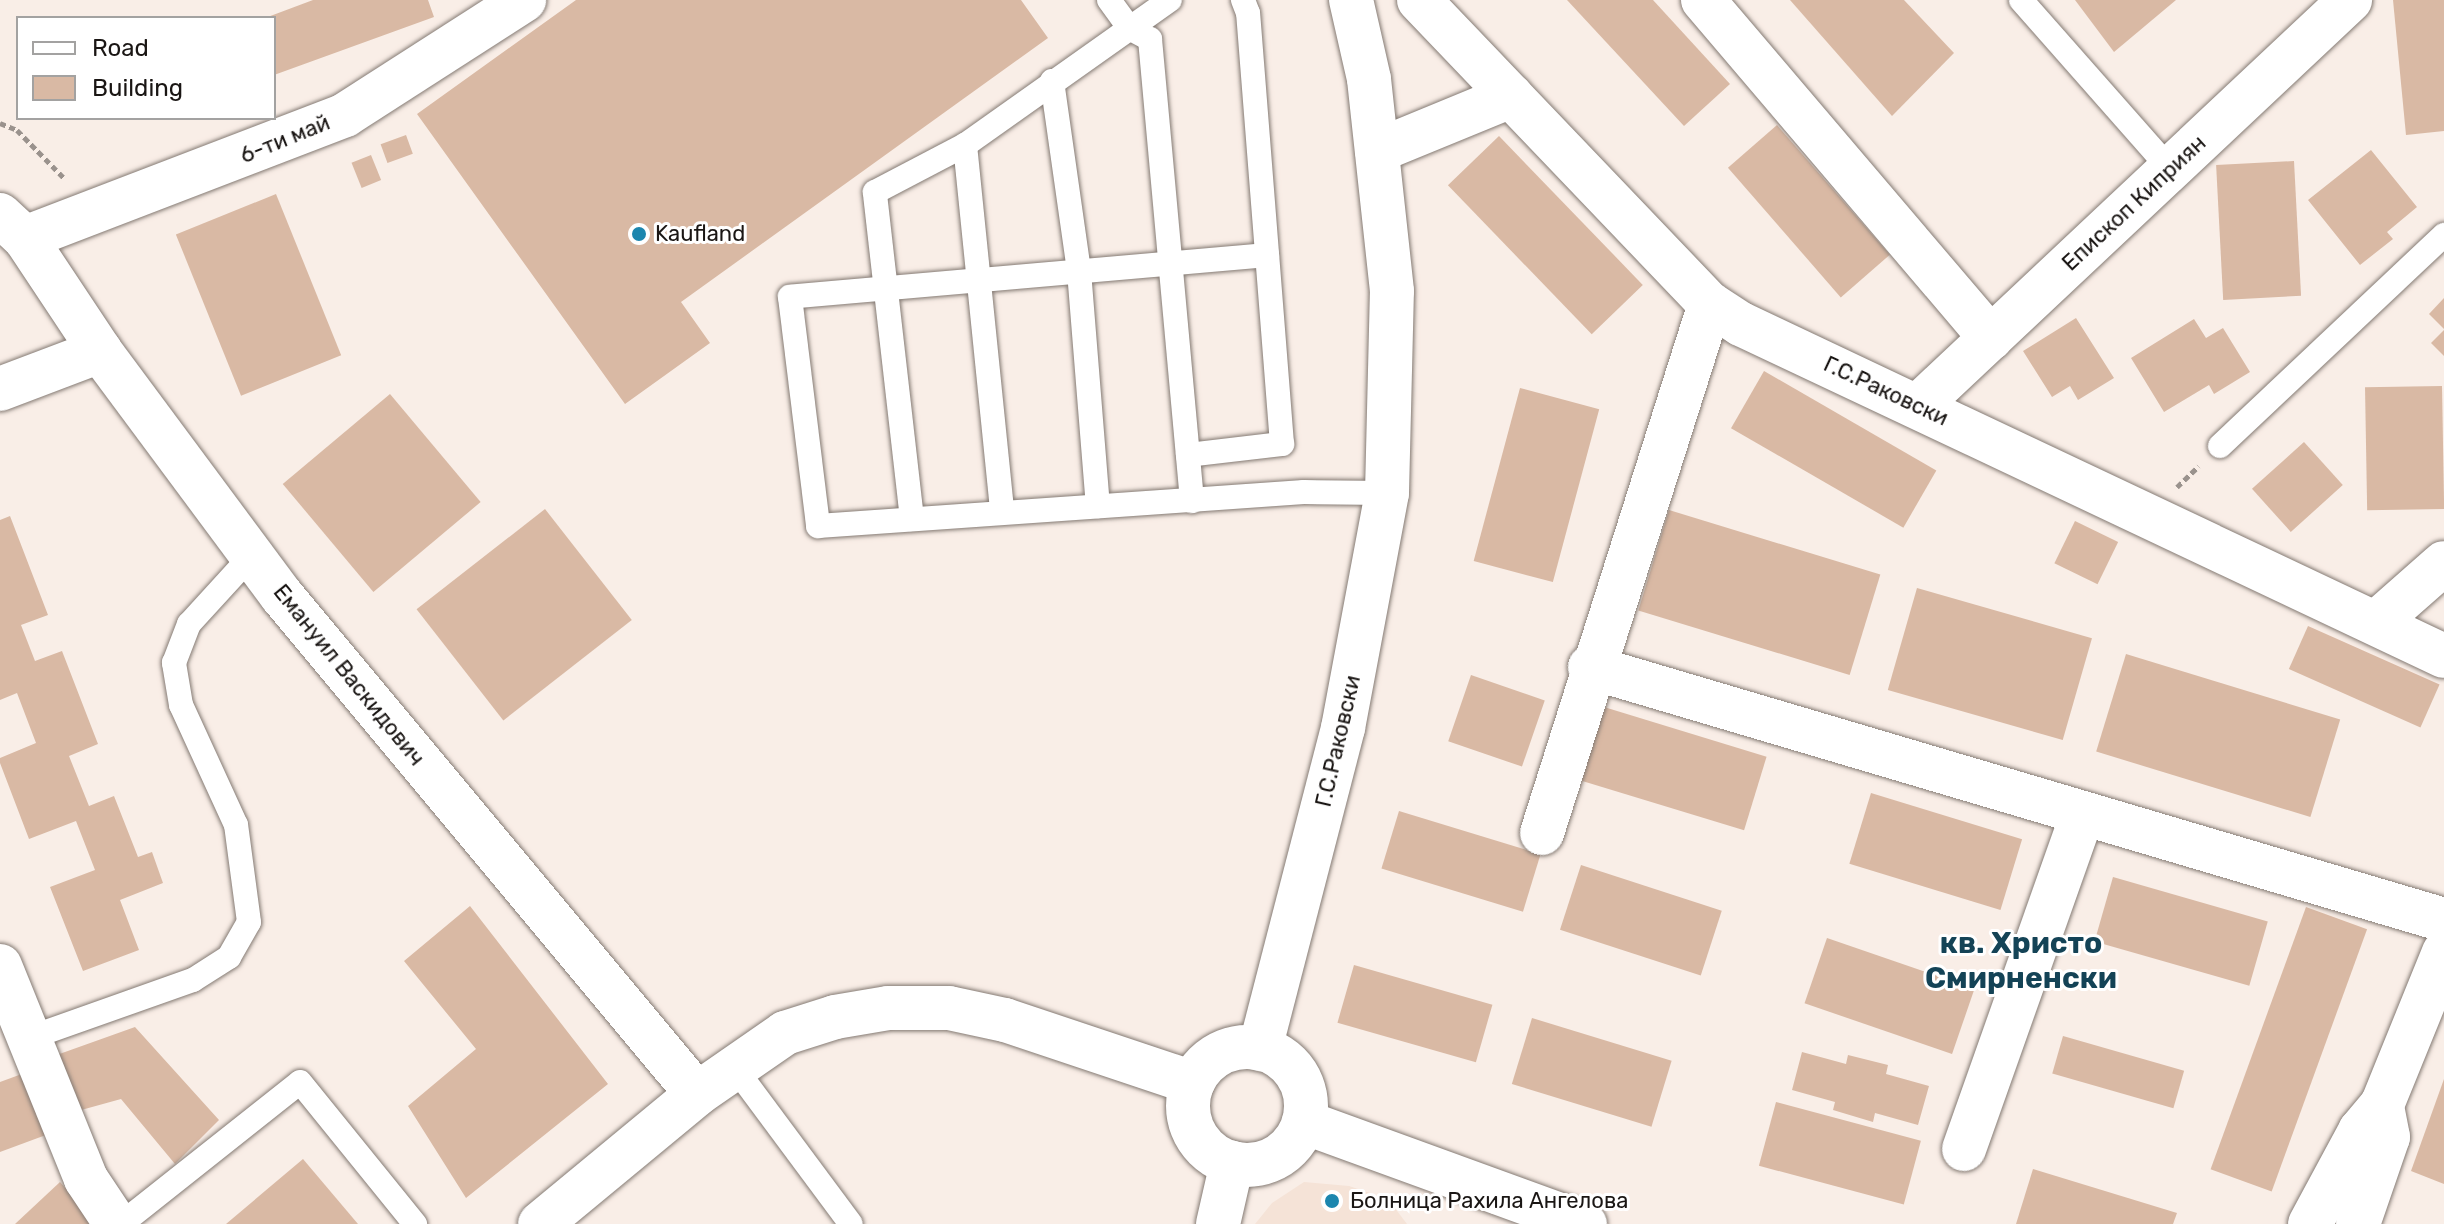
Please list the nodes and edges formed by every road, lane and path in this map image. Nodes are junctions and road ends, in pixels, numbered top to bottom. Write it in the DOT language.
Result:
graph roads {
  1 [pos="524,0"];
  2 [pos="1109,0"];
  3 [pos="1170,0"];
  4 [pos="1243,0"];
  5 [pos="1351,0"];
  6 [pos="1419,0"];
  7 [pos="1703,0"];
  8 [pos="2021,0"];
  9 [pos="2350,0"];
  10 [pos="1129,28"];
  11 [pos="1052,81"];
  12 [pos="1511,96"];
  13 [pos="0,123"];
  14 [pos="965,145"];
  15 [pos="1377,151"];
  16 [pos="2170,169"];
  17 [pos="97,211"];
  18 [pos="12,227"];
  19 [pos="2444,235"];
  20 [pos="1267,255"];
  21 [pos="1172,265"];
  22 [pos="1079,271"];
  23 [pos="979,282"];
  24 [pos="887,289"];
  25 [pos="1710,304"];
  26 [pos="1991,338"];
  27 [pos="100,351"];
  28 [pos="0,389"];
  29 [pos="1918,406"];
  30 [pos="2220,446"];
  31 [pos="1188,455"];
  32 [pos="1387,493"];
  33 [pos="1192,501"];
  34 [pos="1098,506"];
  35 [pos="1002,512"];
  36 [pos="2149,513"];
  37 [pos="912,519"];
  38 [pos="252,555"];
  39 [pos="2444,563"];
  40 [pos="2377,622"];
  41 [pos="2444,656"];
  42 [pos="1590,667"];
  43 [pos="2083,813"];
  44 [pos="1542,833"];
  45 [pos="2443,948"];
  46 [pos="0,966"];
  47 [pos="29,1038"];
  48 [pos="1260,1049"];
  49 [pos="735,1068"];
  50 [pos="1193,1083"];
  51 [pos="697,1094"];
  52 [pos="2382,1105"];
  53 [pos="1304,1122"];
  54 [pos="1964,1149"];
  55 [pos="1232,1163"];
  56 [pos="119,1224"];
  57 [pos="415,1224"];
  58 [pos="540,1224"];
  59 [pos="851,1224"];
  60 [pos="1218,1224"];
  61 [pos="1585,1224"];
  62 [pos="2310,1224"];
  63 [pos="2358,1224"];
  1 -- 17 [label="street, 6-ти май"];
  2 -- 10 [label="lane"];
  3 -- 10 [label="lane"];
  4 -- 20 [label="lane"];
  5 -- 15 [label="street, Г.С.Раковски"];
  6 -- 12 [label="street, Г.С.Раковски"];
  7 -- 26 [label="street"];
  8 -- 16 [label="lane"];
  9 -- 16 [label="street, Епископ Киприян"];
  10 -- 11 [label="lane"];
  10 -- 21 [label="lane"];
  11 -- 14 [label="lane"];
  11 -- 22 [label="lane"];
  12 -- 15 [label="street"];
  12 -- 25 [label="street, Г.С.Раковски"];
  13 -- 17 [label="path"];
  14 -- 23 [label="lane"];
  14 -- 24 [label="lane"];
  15 -- 32 [label="street, Г.С.Раковски"];
  16 -- 26 [label="street, Епископ Киприян"];
  17 -- 18 [label="street, 6-ти май"];
  18 -- 27 [label="street, Емануил Васкидович"];
  19 -- 30 [label="lane"];
  20 -- 21 [label="lane"];
  20 -- 31 [label="lane"];
  21 -- 22 [label="lane"];
  21 -- 31 [label="lane"];
  22 -- 23 [label="lane"];
  22 -- 34 [label="lane"];
  23 -- 24 [label="lane"];
  23 -- 35 [label="lane"];
  24 -- 37 [label="lane"];
  24 -- 37 [label="lane"];
  25 -- 29 [label="street, Г.С.Раковски"];
  25 -- 42 [label="street"];
  26 -- 29 [label="street, Епископ Киприян"];
  27 -- 28 [label="street"];
  27 -- 38 [label="street, Емануил Васкидович"];
  29 -- 36 [label="street, Г.С.Раковски"];
  30 -- 36 [label="path"];
  31 -- 33 [label="lane"];
  32 -- 33 [label="lane"];
  32 -- 48 [label="street, Г.С.Раковски"];
  33 -- 34 [label="lane"];
  34 -- 35 [label="lane"];
  35 -- 37 [label="lane"];
  36 -- 40 [label="street, Г.С.Раковски"];
  38 -- 47 [label="lane"];
  38 -- 51 [label="street, Емануил Васкидович"];
  39 -- 40 [label="street"];
  40 -- 41 [label="street, Г.С.Раковски"];
  42 -- 43 [label="street"];
  42 -- 44 [label="street"];
  43 -- 45 [label="street"];
  43 -- 54 [label="street"];
  45 -- 52 [label="street"];
  46 -- 47 [label="street"];
  47 -- 56 [label="street"];
  48 -- 50 [label="street"];
  48 -- 53 [label="street"];
  49 -- 50 [label="street"];
  49 -- 51 [label="street"];
  49 -- 59 [label="lane"];
  50 -- 55 [label="street"];
  51 -- 58 [label="street"];
  52 -- 62 [label="street"];
  52 -- 63 [label="street"];
  53 -- 55 [label="street"];
  53 -- 61 [label="street"];
  55 -- 60 [label="street"];
  56 -- 57 [label="lane"];
}
